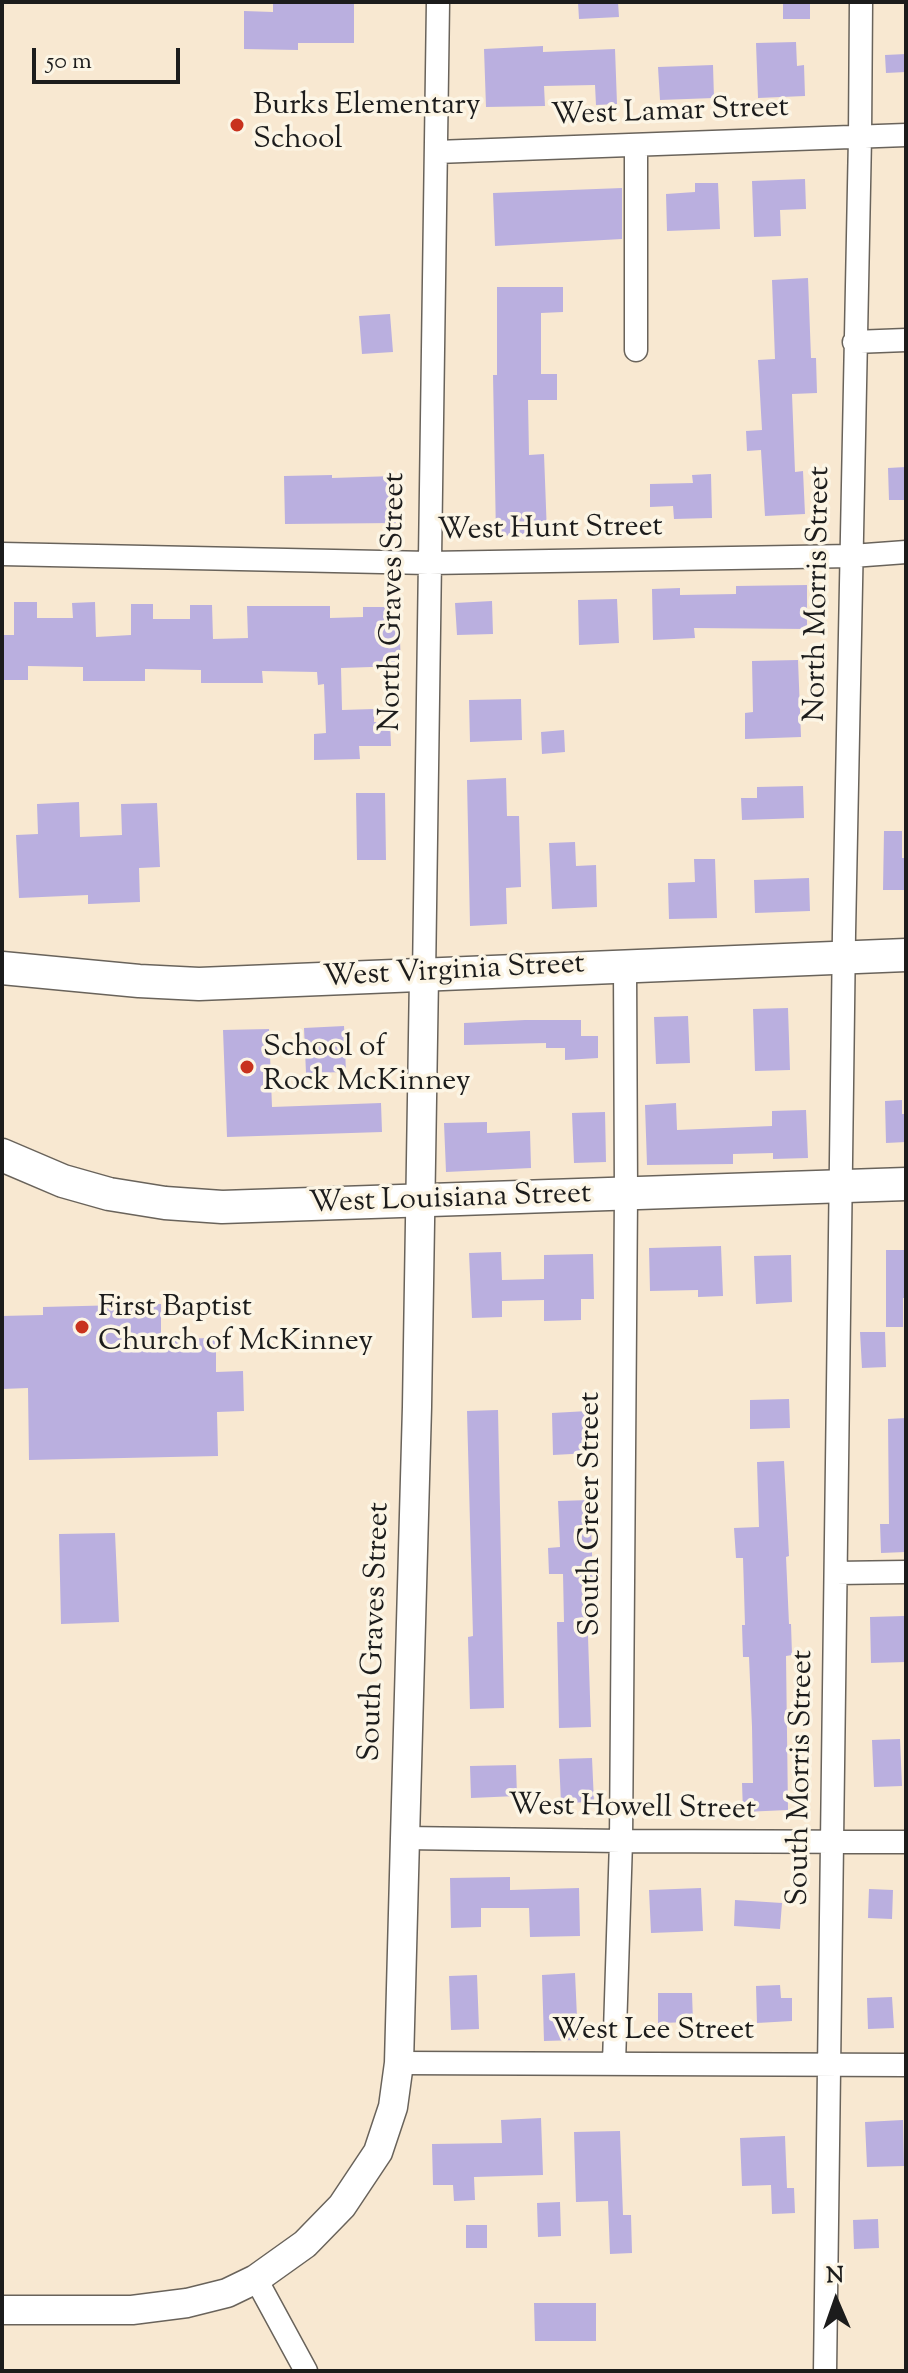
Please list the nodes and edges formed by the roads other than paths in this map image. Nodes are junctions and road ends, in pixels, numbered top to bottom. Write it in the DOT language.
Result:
graph roads {
  1 [pos="438,2"];
  2 [pos="861,2"];
  3 [pos="906,135"];
  4 [pos="860,137"];
  5 [pos="636,145"];
  6 [pos="436,152"];
  7 [pos="906,340"];
  8 [pos="854,342"];
  9 [pos="636,350"];
  10 [pos="906,552"];
  11 [pos="2,554"];
  12 [pos="852,556"];
  13 [pos="429,563"];
  14 [pos="906,955"];
  15 [pos="843,957"];
  16 [pos="625,965"];
  17 [pos="2,968"];
  18 [pos="424,976"];
  19 [pos="2,1155"];
  20 [pos="906,1184"];
  21 [pos="841,1186"];
  22 [pos="626,1195"];
  23 [pos="420,1202"];
  24 [pos="906,1572"];
  25 [pos="836,1573"];
  26 [pos="405,1838"];
  27 [pos="621,1841"];
  28 [pos="832,1842"];
  29 [pos="906,1842"];
  30 [pos="399,2063"];
  31 [pos="614,2063"];
  32 [pos="828,2063"];
  33 [pos="906,2065"];
  34 [pos="256,2279"];
  35 [pos="2,2310"];
  36 [pos="306,2371"];
  37 [pos="825,2371"];
  1 -- 6 [label="street, North Graves Street"];
  2 -- 4 [label="street, North Morris Street"];
  3 -- 4 [label="street, West Lamar Street"];
  4 -- 5 [label="street, West Lamar Street"];
  4 -- 8 [label="street, North Morris Street"];
  5 -- 6 [label="street, West Lamar Street"];
  5 -- 9 [label="street"];
  6 -- 13 [label="street, North Graves Street"];
  7 -- 8 [label="street"];
  8 -- 12 [label="street, North Morris Street"];
  10 -- 12 [label="street, West Hunt Street"];
  11 -- 13 [label="street, West Hunt Street"];
  12 -- 13 [label="street, West Hunt Street"];
  12 -- 15 [label="street, North Morris Street"];
  13 -- 18 [label="street, North Graves Street"];
  14 -- 15 [label="main road, West Virginia Street"];
  15 -- 16 [label="main road, West Virginia Street"];
  15 -- 21 [label="street, North Morris Street"];
  16 -- 18 [label="main road, West Virginia Street"];
  16 -- 22 [label="street, South Greer Street"];
  17 -- 18 [label="main road, West Virginia Street"];
  18 -- 23 [label="street, North Graves Street"];
  19 -- 23 [label="main road, West Louisiana Street"];
  20 -- 21 [label="main road, West Louisiana Street"];
  21 -- 22 [label="main road, West Louisiana Street"];
  21 -- 25 [label="street, South Morris Street"];
  22 -- 23 [label="main road, West Louisiana Street"];
  22 -- 27 [label="street, South Greer Street"];
  23 -- 26 [label="street, South Graves Street"];
  24 -- 25 [label="street"];
  25 -- 28 [label="street, South Morris Street"];
  26 -- 27 [label="street, West Howell Street"];
  26 -- 30 [label="street, South Graves Street"];
  27 -- 28 [label="street, West Howell Street"];
  27 -- 31 [label="street, South Greer Street"];
  28 -- 29 [label="street, West Howell Street"];
  28 -- 32 [label="street, South Morris Street"];
  30 -- 31 [label="street, West Lee Street"];
  30 -- 34 [label="street, South Graves Street"];
  31 -- 32 [label="street, West Lee Street"];
  32 -- 33 [label="street, West Lee Street"];
  32 -- 37 [label="street, South Morris Street"];
  34 -- 35 [label="street, South Graves Street"];
  34 -- 36 [label="street"];
}
